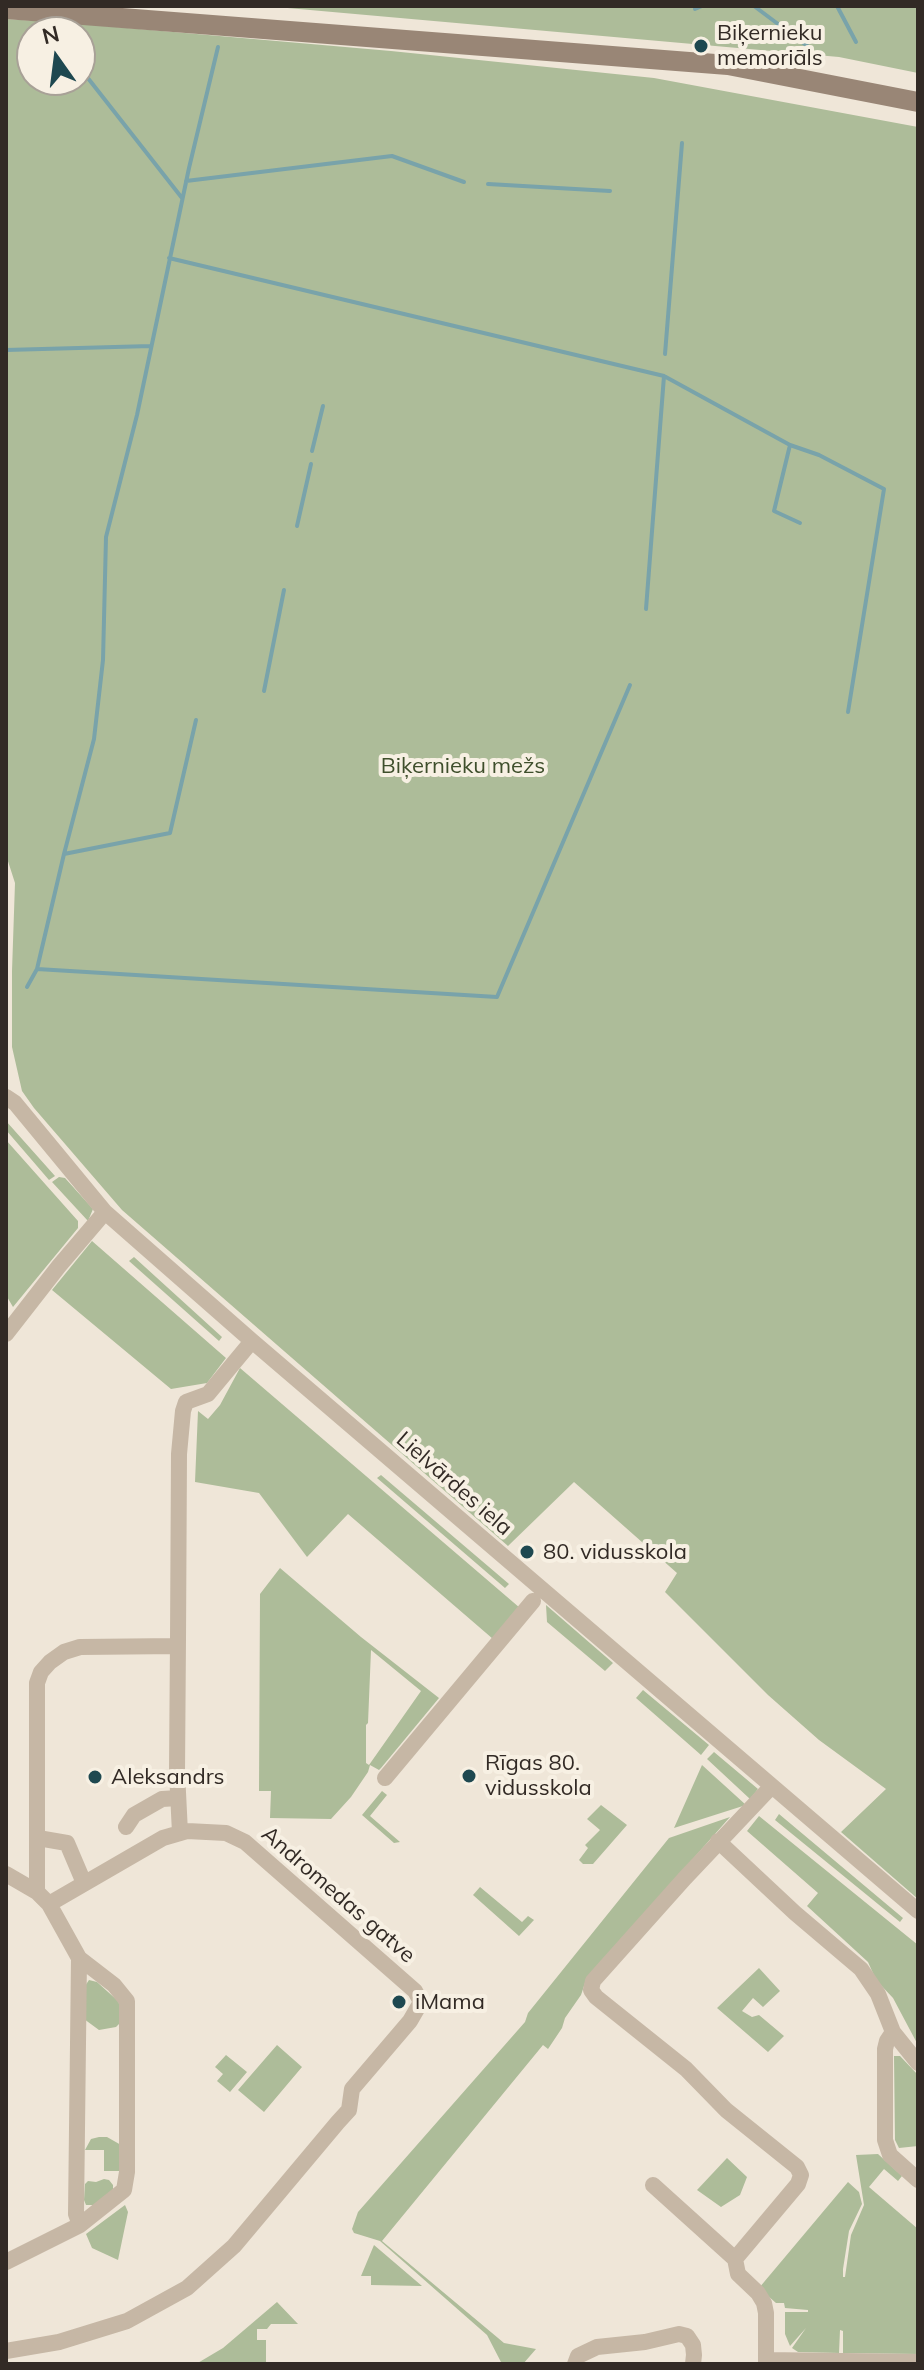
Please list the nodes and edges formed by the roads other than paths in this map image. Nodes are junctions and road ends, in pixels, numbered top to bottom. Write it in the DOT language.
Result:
graph roads {
  1 [pos="6,9"];
  2 [pos="918,102"];
  3 [pos="6,1081"];
  4 [pos="10,1100"];
  5 [pos="105,1212"];
  6 [pos="6,1334"];
  7 [pos="252,1341"];
  8 [pos="533,1601"];
  9 [pos="178,1646"];
  10 [pos="385,1778"];
  11 [pos="771,1787"];
  12 [pos="178,1798"];
  13 [pos="126,1827"];
  14 [pos="180,1833"];
  15 [pos="38,1838"];
  16 [pos="718,1841"];
  17 [pos="6,1874"];
  18 [pos="84,1883"];
  19 [pos="43,1898"];
  20 [pos="918,1911"];
  21 [pos="79,1958"];
  22 [pos="893,2032"];
  23 [pos="918,2063"];
  24 [pos="918,2180"];
  25 [pos="653,2185"];
  26 [pos="80,2225"];
  27 [pos="735,2259"];
  28 [pos="6,2262"];
  29 [pos="6,2351"];
  30 [pos="766,2362"];
  31 [pos="918,2362"];
  32 [pos="575,2364"];
  33 [pos="693,2364"];
  1 -- 2 [label="main road"];
  3 -- 4 [label="street, Lielvārdes iela"];
  4 -- 5 [label="street, Lielvārdes iela"];
  5 -- 6 [label="street"];
  5 -- 7 [label="street, Lielvārdes iela"];
  7 -- 9 [label="street"];
  7 -- 11 [label="street, Lielvārdes iela"];
  8 -- 10 [label="street"];
  9 -- 12 [label="street"];
  9 -- 15 [label="street"];
  11 -- 16 [label="street"];
  11 -- 20 [label="street, Lielvārdes iela"];
  12 -- 13 [label="street"];
  12 -- 14 [label="street"];
  14 -- 18 [label="street, Andromedas gatve"];
  14 -- 29 [label="street, Andromedas gatve"];
  15 -- 18 [label="street"];
  15 -- 19 [label="street"];
  16 -- 22 [label="street"];
  16 -- 27 [label="street"];
  17 -- 19 [label="street"];
  18 -- 19 [label="street, Andromedas gatve"];
  19 -- 21 [label="street"];
  21 -- 26 [label="street"];
  21 -- 26 [label="street"];
  22 -- 23 [label="street"];
  22 -- 24 [label="street"];
  25 -- 27 [label="street"];
  26 -- 28 [label="street"];
  27 -- 30 [label="street"];
  30 -- 31 [label="street"];
  32 -- 33 [label="street"];
}
